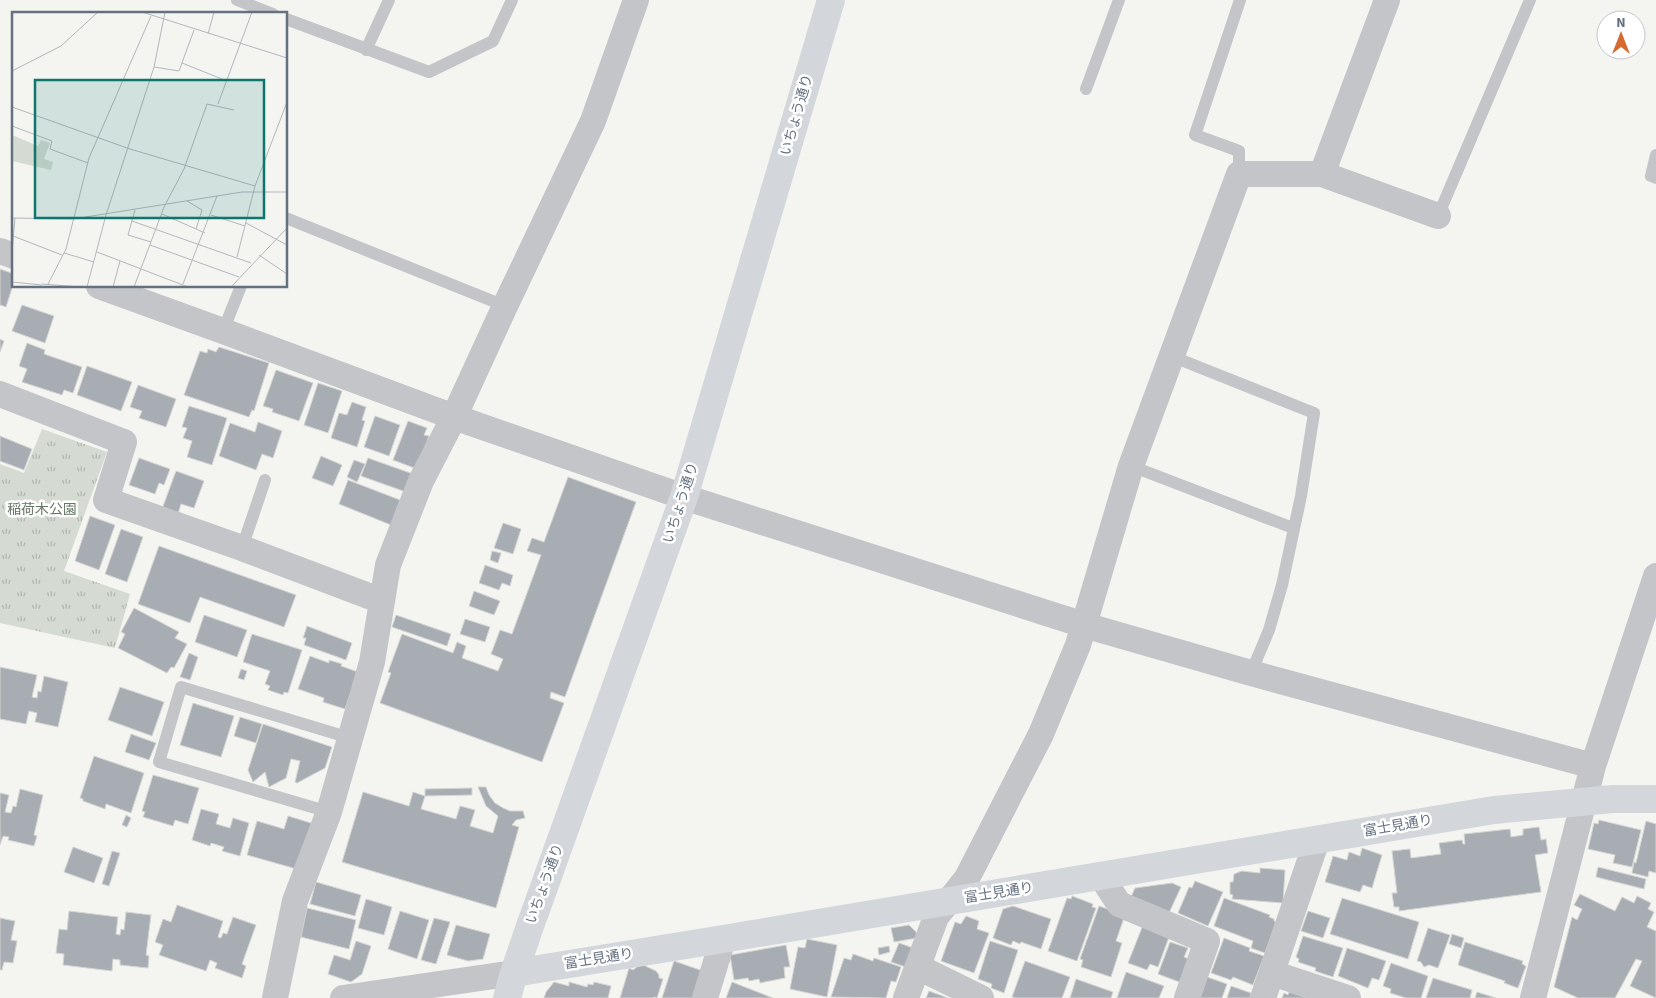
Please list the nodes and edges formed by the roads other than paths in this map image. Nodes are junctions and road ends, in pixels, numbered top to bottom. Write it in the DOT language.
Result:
graph roads {
  1 [pos="237,0"];
  2 [pos="389,0"];
  3 [pos="512,0"];
  4 [pos="636,0"];
  5 [pos="830,0"];
  6 [pos="1119,0"];
  7 [pos="1240,0"];
  8 [pos="1530,0"];
  9 [pos="1384,1"];
  10 [pos="268,12"];
  11 [pos="288,20"];
  12 [pos="366,50"];
  13 [pos="1086,89"];
  14 [pos="1656,155"];
  15 [pos="1240,174"];
  16 [pos="1322,174"];
  17 [pos="1656,178"];
  18 [pos="1438,216"];
  19 [pos="288,219"];
  20 [pos="0,251"];
  21 [pos="12,255"];
  22 [pos="104,288"];
  23 [pos="240,288"];
  24 [pos="505,306"];
  25 [pos="223,331"];
  26 [pos="1171,356"];
  27 [pos="0,394"];
  28 [pos="454,418"];
  29 [pos="1131,466"];
  30 [pos="265,480"];
  31 [pos="684,497"];
  32 [pos="1293,528"];
  33 [pos="242,548"];
  34 [pos="1656,576"];
  35 [pos="382,601"];
  36 [pos="1084,625"];
  37 [pos="1251,673"];
  38 [pos="350,738"];
  39 [pos="1593,766"];
  40 [pos="1656,799"];
  41 [pos="1584,803"];
  42 [pos="329,812"];
  43 [pos="1317,840"];
  44 [pos="1101,876"];
  45 [pos="949,901"];
  46 [pos="723,939"];
  47 [pos="918,967"];
  48 [pos="1272,973"];
  49 [pos="510,985"];
  50 [pos="275,998"];
  51 [pos="342,998"];
  52 [pos="705,998"];
  53 [pos="906,998"];
  54 [pos="981,998"];
  55 [pos="1187,998"];
  56 [pos="1263,998"];
  57 [pos="1348,998"];
  58 [pos="1533,998"];
  1 -- 10 [label="lane"];
  2 -- 12 [label="lane"];
  3 -- 12 [label="lane"];
  4 -- 24 [label="street"];
  5 -- 31 [label="street, いちょう通り"];
  6 -- 13 [label="lane"];
  7 -- 15 [label="lane"];
  8 -- 18 [label="lane"];
  9 -- 16 [label="street"];
  11 -- 12 [label="lane"];
  14 -- 17 [label="lane"];
  15 -- 16 [label="street"];
  15 -- 26 [label="street"];
  16 -- 18 [label="street"];
  19 -- 24 [label="lane"];
  20 -- 21 [label="street"];
  22 -- 25 [label="street"];
  23 -- 25 [label="lane"];
  24 -- 28 [label="street"];
  25 -- 28 [label="street"];
  26 -- 29 [label="street"];
  26 -- 32 [label="lane"];
  27 -- 33 [label="street"];
  28 -- 31 [label="street"];
  28 -- 35 [label="street"];
  29 -- 32 [label="lane"];
  29 -- 36 [label="street"];
  30 -- 33 [label="lane"];
  31 -- 36 [label="street"];
  31 -- 49 [label="street, いちょう通り"];
  32 -- 37 [label="lane"];
  33 -- 35 [label="street"];
  34 -- 39 [label="street"];
  35 -- 38 [label="street"];
  36 -- 37 [label="street"];
  36 -- 45 [label="street"];
  37 -- 39 [label="street"];
  38 -- 42 [label="street"];
  38 -- 42 [label="lane"];
  39 -- 41 [label="street"];
  40 -- 41 [label="street, 富士見通り"];
  41 -- 43 [label="street, 富士見通り"];
  41 -- 58 [label="street"];
  42 -- 50 [label="street"];
  43 -- 44 [label="street, 富士見通り"];
  43 -- 48 [label="street"];
  44 -- 45 [label="street, 富士見通り"];
  44 -- 55 [label="street"];
  45 -- 46 [label="street, 富士見通り"];
  45 -- 47 [label="street"];
  46 -- 49 [label="street, 富士見通り"];
  46 -- 52 [label="street"];
  47 -- 53 [label="street"];
  47 -- 54 [label="street"];
  48 -- 56 [label="street"];
  48 -- 57 [label="street"];
  49 -- 51 [label="street, 富士見通り"];
}
